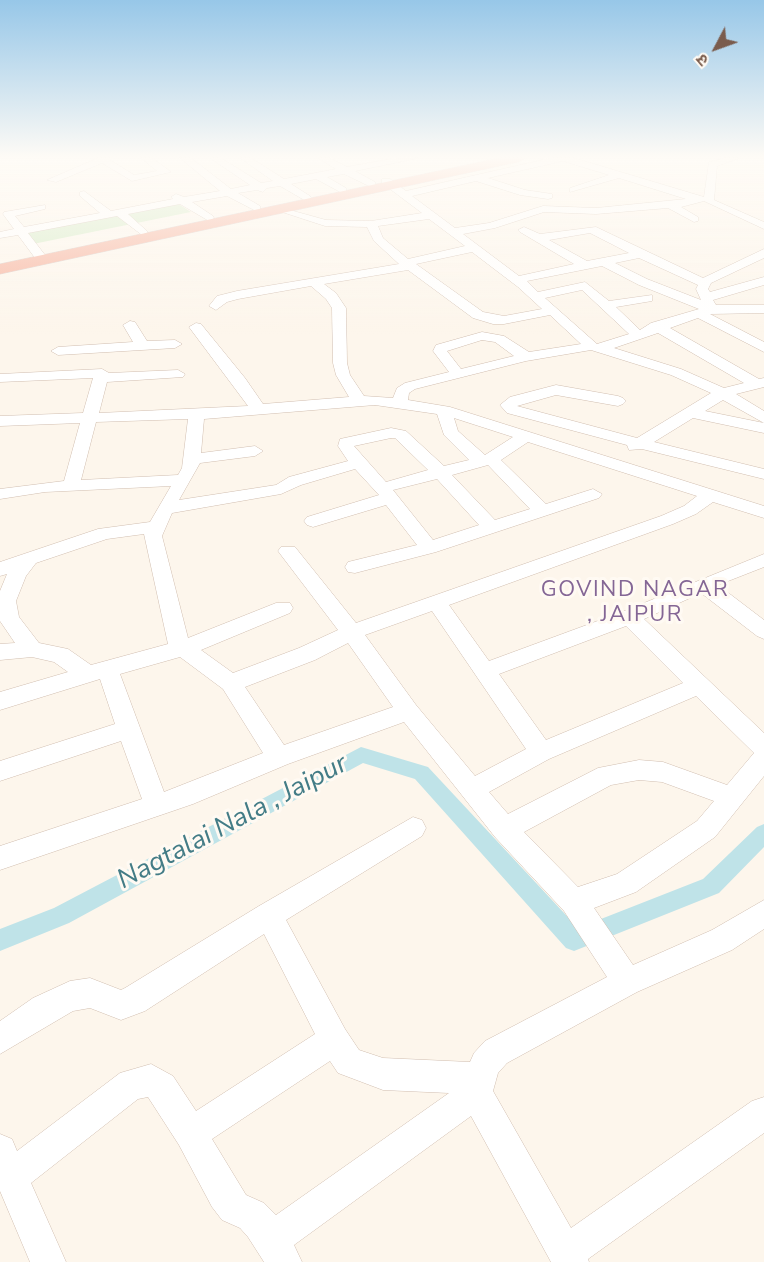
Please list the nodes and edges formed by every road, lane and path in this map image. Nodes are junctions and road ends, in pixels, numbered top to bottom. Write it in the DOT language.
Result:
graph roads {
  1 [pos="10,217"];
  2 [pos="94,217"];
  3 [pos="120,217"];
  4 [pos="214,217"];
  5 [pos="235,217"];
  6 [pos="311,217"];
  7 [pos="414,217"];
  8 [pos="435,217"];
  9 [pos="519,217"];
  10 [pos="690,217"];
  11 [pos="743,217"];
  12 [pos="209,218"];
  13 [pos="694,219"];
  14 [pos="371,224"];
  15 [pos="764,226"];
  16 [pos="524,230"];
  17 [pos="20,231"];
  18 [pos="142,232"];
  19 [pos="453,232"];
  20 [pos="0,235"];
  21 [pos="538,238"];
  22 [pos="474,248"];
  23 [pos="764,253"];
  24 [pos="640,254"];
  25 [pos="39,255"];
  26 [pos="602,261"];
  27 [pos="0,262"];
  28 [pos="407,265"];
  29 [pos="586,266"];
  30 [pos="0,269"];
  31 [pos="516,280"];
  32 [pos="764,281"];
  33 [pos="315,283"];
  34 [pos="704,283"];
  35 [pos="535,296"];
  36 [pos="647,298"];
  37 [pos="607,305"];
  38 [pos="216,306"];
  39 [pos="706,306"];
  40 [pos="764,309"];
  41 [pos="552,311"];
  42 [pos="130,325"];
  43 [pos="656,326"];
  44 [pos="196,327"];
  45 [pos="637,334"];
  46 [pos="175,344"];
  47 [pos="142,345"];
  48 [pos="107,346"];
  49 [pos="595,347"];
  50 [pos="764,348"];
  51 [pos="58,351"];
  52 [pos="526,357"];
  53 [pos="178,374"];
  54 [pos="458,374"];
  55 [pos="103,376"];
  56 [pos="0,378"];
  57 [pos="761,383"];
  58 [pos="723,393"];
  59 [pos="618,401"];
  60 [pos="360,402"];
  61 [pos="400,404"];
  62 [pos="259,410"];
  63 [pos="444,410"];
  64 [pos="694,413"];
  65 [pos="196,414"];
  66 [pos="764,418"];
  67 [pos="89,419"];
  68 [pos="0,421"];
  69 [pos="764,428"];
  70 [pos="524,437"];
  71 [pos="638,444"];
  72 [pos="255,451"];
  73 [pos="192,459"];
  74 [pos="487,460"];
  75 [pos="358,463"];
  76 [pos="606,463"];
  77 [pos="441,472"];
  78 [pos="764,474"];
  79 [pos="183,480"];
  80 [pos="71,486"];
  81 [pos="386,493"];
  82 [pos="0,494"];
  83 [pos="593,494"];
  84 [pos="710,495"];
  85 [pos="166,508"];
  86 [pos="544,512"];
  87 [pos="764,512"];
  88 [pos="312,521"];
  89 [pos="157,527"];
  90 [pos="491,527"];
  91 [pos="429,548"];
  92 [pos="288,551"];
  93 [pos="764,560"];
  94 [pos="28,561"];
  95 [pos="355,567"];
  96 [pos="0,569"];
  97 [pos="703,584"];
  98 [pos="436,602"];
  99 [pos="283,608"];
  100 [pos="628,617"];
  101 [pos="764,631"];
  102 [pos="352,632"];
  103 [pos="183,648"];
  104 [pos="32,649"];
  105 [pos="0,652"];
  106 [pos="484,671"];
  107 [pos="97,672"];
  108 [pos="231,683"];
  109 [pos="699,685"];
  110 [pos="0,701"];
  111 [pos="408,711"];
  112 [pos="130,729"];
  113 [pos="764,748"];
  114 [pos="542,752"];
  115 [pos="279,757"];
  116 [pos="764,758"];
  117 [pos="0,771"];
  118 [pos="471,790"];
  119 [pos="732,797"];
  120 [pos="156,804"];
  121 [pos="413,828"];
  122 [pos="504,829"];
  123 [pos="0,858"];
  124 [pos="579,909"];
  125 [pos="764,913"];
  126 [pos="269,915"];
  127 [pos="620,972"];
  128 [pos="0,1039"];
  129 [pos="334,1040"];
  130 [pos="478,1085"];
  131 [pos="764,1113"];
  132 [pos="191,1133"];
  133 [pos="5,1164"];
  134 [pos="278,1251"];
  135 [pos="569,1258"];
  136 [pos="48,1262"];
  1 -- 17 [label="street"];
  2 -- 17 [label="street"];
  3 -- 18 [label="street"];
  4 -- 12 [label="highway"];
  5 -- 30 [label="highway"];
  6 -- 14 [label="street"];
  7 -- 14 [label="street"];
  8 -- 19 [label="street"];
  9 -- 19 [label="street"];
  10 -- 13 [label="street"];
  11 -- 15 [label="street"];
  12 -- 18 [label="highway"];
  14 -- 28 [label="street"];
  16 -- 21 [label="street"];
  17 -- 20 [label="street"];
  17 -- 25 [label="street"];
  18 -- 25 [label="highway"];
  19 -- 22 [label="street"];
  21 -- 24 [label="street"];
  21 -- 29 [label="street"];
  22 -- 28 [label="street"];
  22 -- 31 [label="street"];
  23 -- 34 [label="street"];
  24 -- 26 [label="street"];
  24 -- 34 [label="street"];
  25 -- 27 [label="highway"];
  26 -- 29 [label="street"];
  26 -- 39 [label="street"];
  28 -- 33 [label="street"];
  28 -- 41 [label="street"];
  29 -- 31 [label="street"];
  31 -- 35 [label="street"];
  32 -- 39 [label="street"];
  33 -- 38 [label="street"];
  33 -- 60 [label="street"];
  34 -- 39 [label="street"];
  35 -- 37 [label="street"];
  35 -- 41 [label="street"];
  36 -- 37 [label="street"];
  37 -- 45 [label="street"];
  39 -- 40 [label="street"];
  39 -- 43 [label="street"];
  39 -- 50 [label="street"];
  41 -- 49 [label="street"];
  42 -- 47 [label="street"];
  43 -- 45 [label="street"];
  43 -- 57 [label="street"];
  44 -- 62 [label="street"];
  45 -- 49 [label="street"];
  46 -- 47 [label="street"];
  47 -- 48 [label="street"];
  48 -- 51 [label="street"];
  48 -- 55 [label="street"];
  49 -- 52 [label="street"];
  49 -- 58 [label="street"];
  52 -- 54 [label="street"];
  52 -- 54 [label="street"];
  53 -- 55 [label="street"];
  54 -- 61 [label="street"];
  55 -- 56 [label="street"];
  55 -- 67 [label="street"];
  57 -- 58 [label="street"];
  58 -- 64 [label="street"];
  58 -- 66 [label="street"];
  59 -- 71 [label="street"];
  60 -- 61 [label="street"];
  60 -- 62 [label="street"];
  61 -- 63 [label="street"];
  62 -- 65 [label="street"];
  63 -- 70 [label="street"];
  63 -- 74 [label="street"];
  64 -- 69 [label="street"];
  64 -- 71 [label="street"];
  65 -- 67 [label="street"];
  65 -- 73 [label="street"];
  67 -- 68 [label="street"];
  67 -- 80 [label="street"];
  70 -- 74 [label="street"];
  70 -- 76 [label="street"];
  71 -- 76 [label="street"];
  71 -- 78 [label="street"];
  72 -- 73 [label="street"];
  73 -- 79 [label="street"];
  74 -- 77 [label="street"];
  74 -- 86 [label="street"];
  75 -- 77 [label="street"];
  75 -- 81 [label="street"];
  75 -- 85 [label="street"];
  76 -- 84 [label="street"];
  77 -- 81 [label="street"];
  77 -- 90 [label="street"];
  79 -- 80 [label="street"];
  79 -- 85 [label="street"];
  80 -- 82 [label="street"];
  81 -- 88 [label="street"];
  81 -- 91 [label="street"];
  83 -- 86 [label="street"];
  84 -- 87 [label="street"];
  84 -- 98 [label="street"];
  85 -- 89 [label="street"];
  86 -- 90 [label="street"];
  89 -- 94 [label="street"];
  89 -- 103 [label="street"];
  90 -- 91 [label="street"];
  91 -- 95 [label="street"];
  92 -- 102 [label="street"];
  93 -- 97 [label="street"];
  94 -- 96 [label="street"];
  94 -- 104 [label="street"];
  97 -- 100 [label="street"];
  97 -- 101 [label="street"];
  98 -- 102 [label="street"];
  98 -- 106 [label="street"];
  99 -- 103 [label="street"];
  100 -- 106 [label="street"];
  100 -- 109 [label="street"];
  102 -- 108 [label="street"];
  102 -- 111 [label="street"];
  103 -- 107 [label="street"];
  103 -- 108 [label="street"];
  104 -- 105 [label="street"];
  104 -- 107 [label="street"];
  106 -- 114 [label="street"];
  107 -- 110 [label="street"];
  107 -- 112 [label="street"];
  108 -- 115 [label="street"];
  109 -- 113 [label="street"];
  109 -- 114 [label="street"];
  111 -- 115 [label="street"];
  111 -- 118 [label="street"];
  112 -- 117 [label="street"];
  112 -- 120 [label="street"];
  114 -- 118 [label="street"];
  115 -- 120 [label="street"];
  116 -- 119 [label="street"];
  118 -- 122 [label="street"];
  119 -- 122 [label="street"];
  119 -- 124 [label="street"];
  120 -- 123 [label="street"];
  121 -- 126 [label="street"];
  122 -- 124 [label="street"];
  124 -- 127 [label="street"];
  125 -- 127 [label="street"];
  126 -- 128 [label="street"];
  126 -- 129 [label="street"];
  127 -- 130 [label="street"];
  129 -- 130 [label="street"];
  129 -- 132 [label="street"];
  130 -- 134 [label="street"];
  130 -- 135 [label="street"];
  131 -- 135 [label="street"];
  132 -- 133 [label="street"];
  132 -- 134 [label="street"];
  133 -- 136 [label="street"];
}
